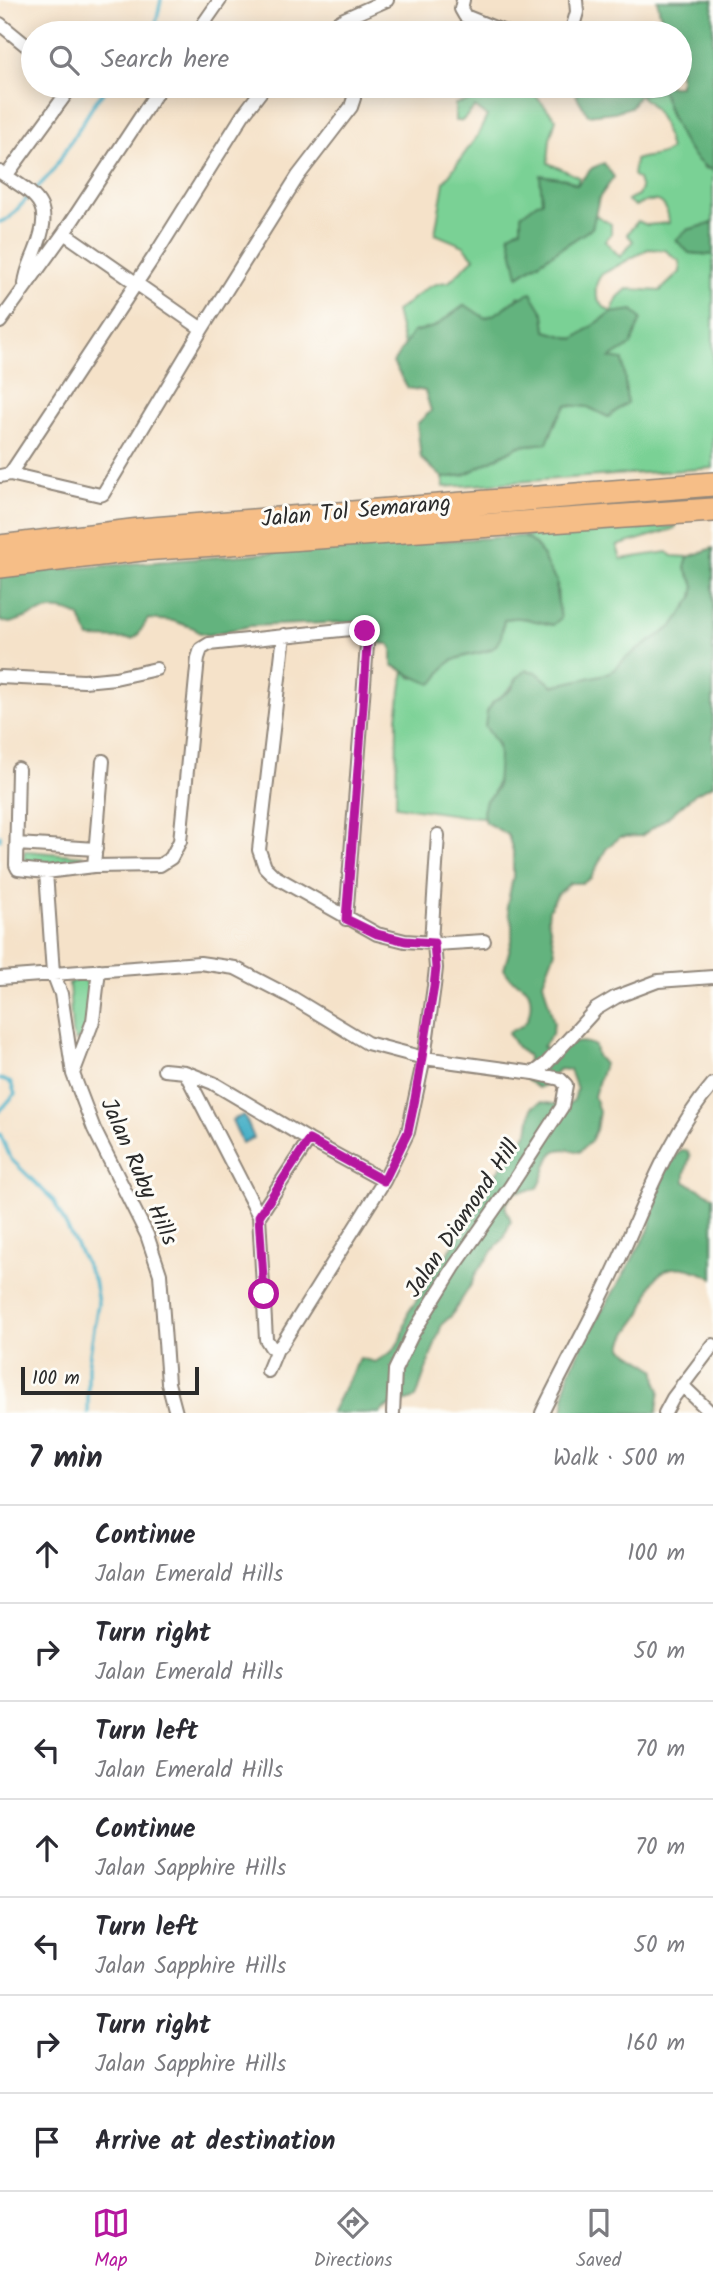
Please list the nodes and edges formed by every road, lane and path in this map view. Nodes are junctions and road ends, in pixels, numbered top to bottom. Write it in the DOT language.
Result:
graph roads {
  1 [pos="463,0"];
  2 [pos="576,0"];
  3 [pos="217,1"];
  4 [pos="384,1"];
  5 [pos="204,21"];
  6 [pos="341,21"];
  7 [pos="477,21"];
  8 [pos="574,21"];
  9 [pos="0,24"];
  10 [pos="21,41"];
  11 [pos="63,98"];
  12 [pos="153,98"];
  13 [pos="256,98"];
  14 [pos="354,98"];
  15 [pos="3,174"];
  16 [pos="64,233"];
  17 [pos="136,282"];
  18 [pos="25,288"];
  19 [pos="0,322"];
  20 [pos="202,329"];
  21 [pos="5,475"];
  22 [pos="713,484"];
  23 [pos="713,510"];
  24 [pos="0,547"];
  25 [pos="0,566"];
  26 [pos="284,635"];
  27 [pos="156,669"];
  28 [pos="0,677"];
  29 [pos="103,761"];
  30 [pos="18,769"];
  31 [pos="438,835"];
  32 [pos="17,844"];
  33 [pos="96,849"];
  34 [pos="94,866"];
  35 [pos="47,872"];
  36 [pos="346,919"];
  37 [pos="484,941"];
  38 [pos="433,943"];
  39 [pos="99,971"];
  40 [pos="53,973"];
  41 [pos="713,976"];
  42 [pos="0,978"];
  43 [pos="424,1058"];
  44 [pos="164,1070"];
  45 [pos="185,1072"];
  46 [pos="534,1073"];
  47 [pos="73,1074"];
  48 [pos="713,1084"];
  49 [pos="309,1140"];
  50 [pos="384,1181"];
  51 [pos="259,1216"];
  52 [pos="713,1345"];
  53 [pos="277,1349"];
  54 [pos="268,1371"];
  55 [pos="682,1385"];
  56 [pos="176,1413"];
  57 [pos="393,1413"];
  58 [pos="542,1413"];
  59 [pos="665,1413"];
  60 [pos="711,1413"];
  1 -- 7 [label="street"];
  2 -- 8 [label="street"];
  3 -- 5 [label="street"];
  4 -- 6 [label="street"];
  9 -- 10 [label="street"];
  11 -- 15 [label="street"];
  12 -- 16 [label="street"];
  13 -- 17 [label="street"];
  14 -- 20 [label="street"];
  15 -- 18 [label="street"];
  16 -- 17 [label="street"];
  16 -- 18 [label="street"];
  17 -- 20 [label="street"];
  17 -- 21 [label="street"];
  18 -- 19 [label="street"];
  20 -- 21 [label="street"];
  22 -- 24 [label="highway, Jalan Tol Semarang"];
  23 -- 25 [label="highway, Jalan Tol Semarang"];
  26 -- 34 [label="street"];
  26 -- 36 [label="street"];
  26 -- 36 [label="street"];
  27 -- 28 [label="street"];
  29 -- 33 [label="street"];
  30 -- 32 [label="street"];
  31 -- 38 [label="street"];
  32 -- 33 [label="street"];
  32 -- 35 [label="street"];
  33 -- 34 [label="street"];
  34 -- 35 [label="street"];
  35 -- 40 [label="street, Jalan Ruby Hills"];
  36 -- 38 [label="street"];
  37 -- 38 [label="street"];
  38 -- 43 [label="street"];
  39 -- 40 [label="street"];
  39 -- 43 [label="street"];
  39 -- 47 [label="street"];
  40 -- 42 [label="street"];
  40 -- 47 [label="street, Jalan Ruby Hills"];
  41 -- 46 [label="street"];
  43 -- 46 [label="street, Jalan Diamond Hill"];
  43 -- 50 [label="street"];
  44 -- 45 [label="street"];
  45 -- 49 [label="street"];
  45 -- 51 [label="street"];
  46 -- 57 [label="street, Jalan Diamond Hill"];
  47 -- 56 [label="street, Jalan Ruby Hills"];
  48 -- 58 [label="street"];
  49 -- 50 [label="street"];
  49 -- 51 [label="street"];
  50 -- 53 [label="street"];
  51 -- 53 [label="street"];
  52 -- 55 [label="street"];
  53 -- 54 [label="street"];
  55 -- 59 [label="street"];
  55 -- 60 [label="street"];
}
